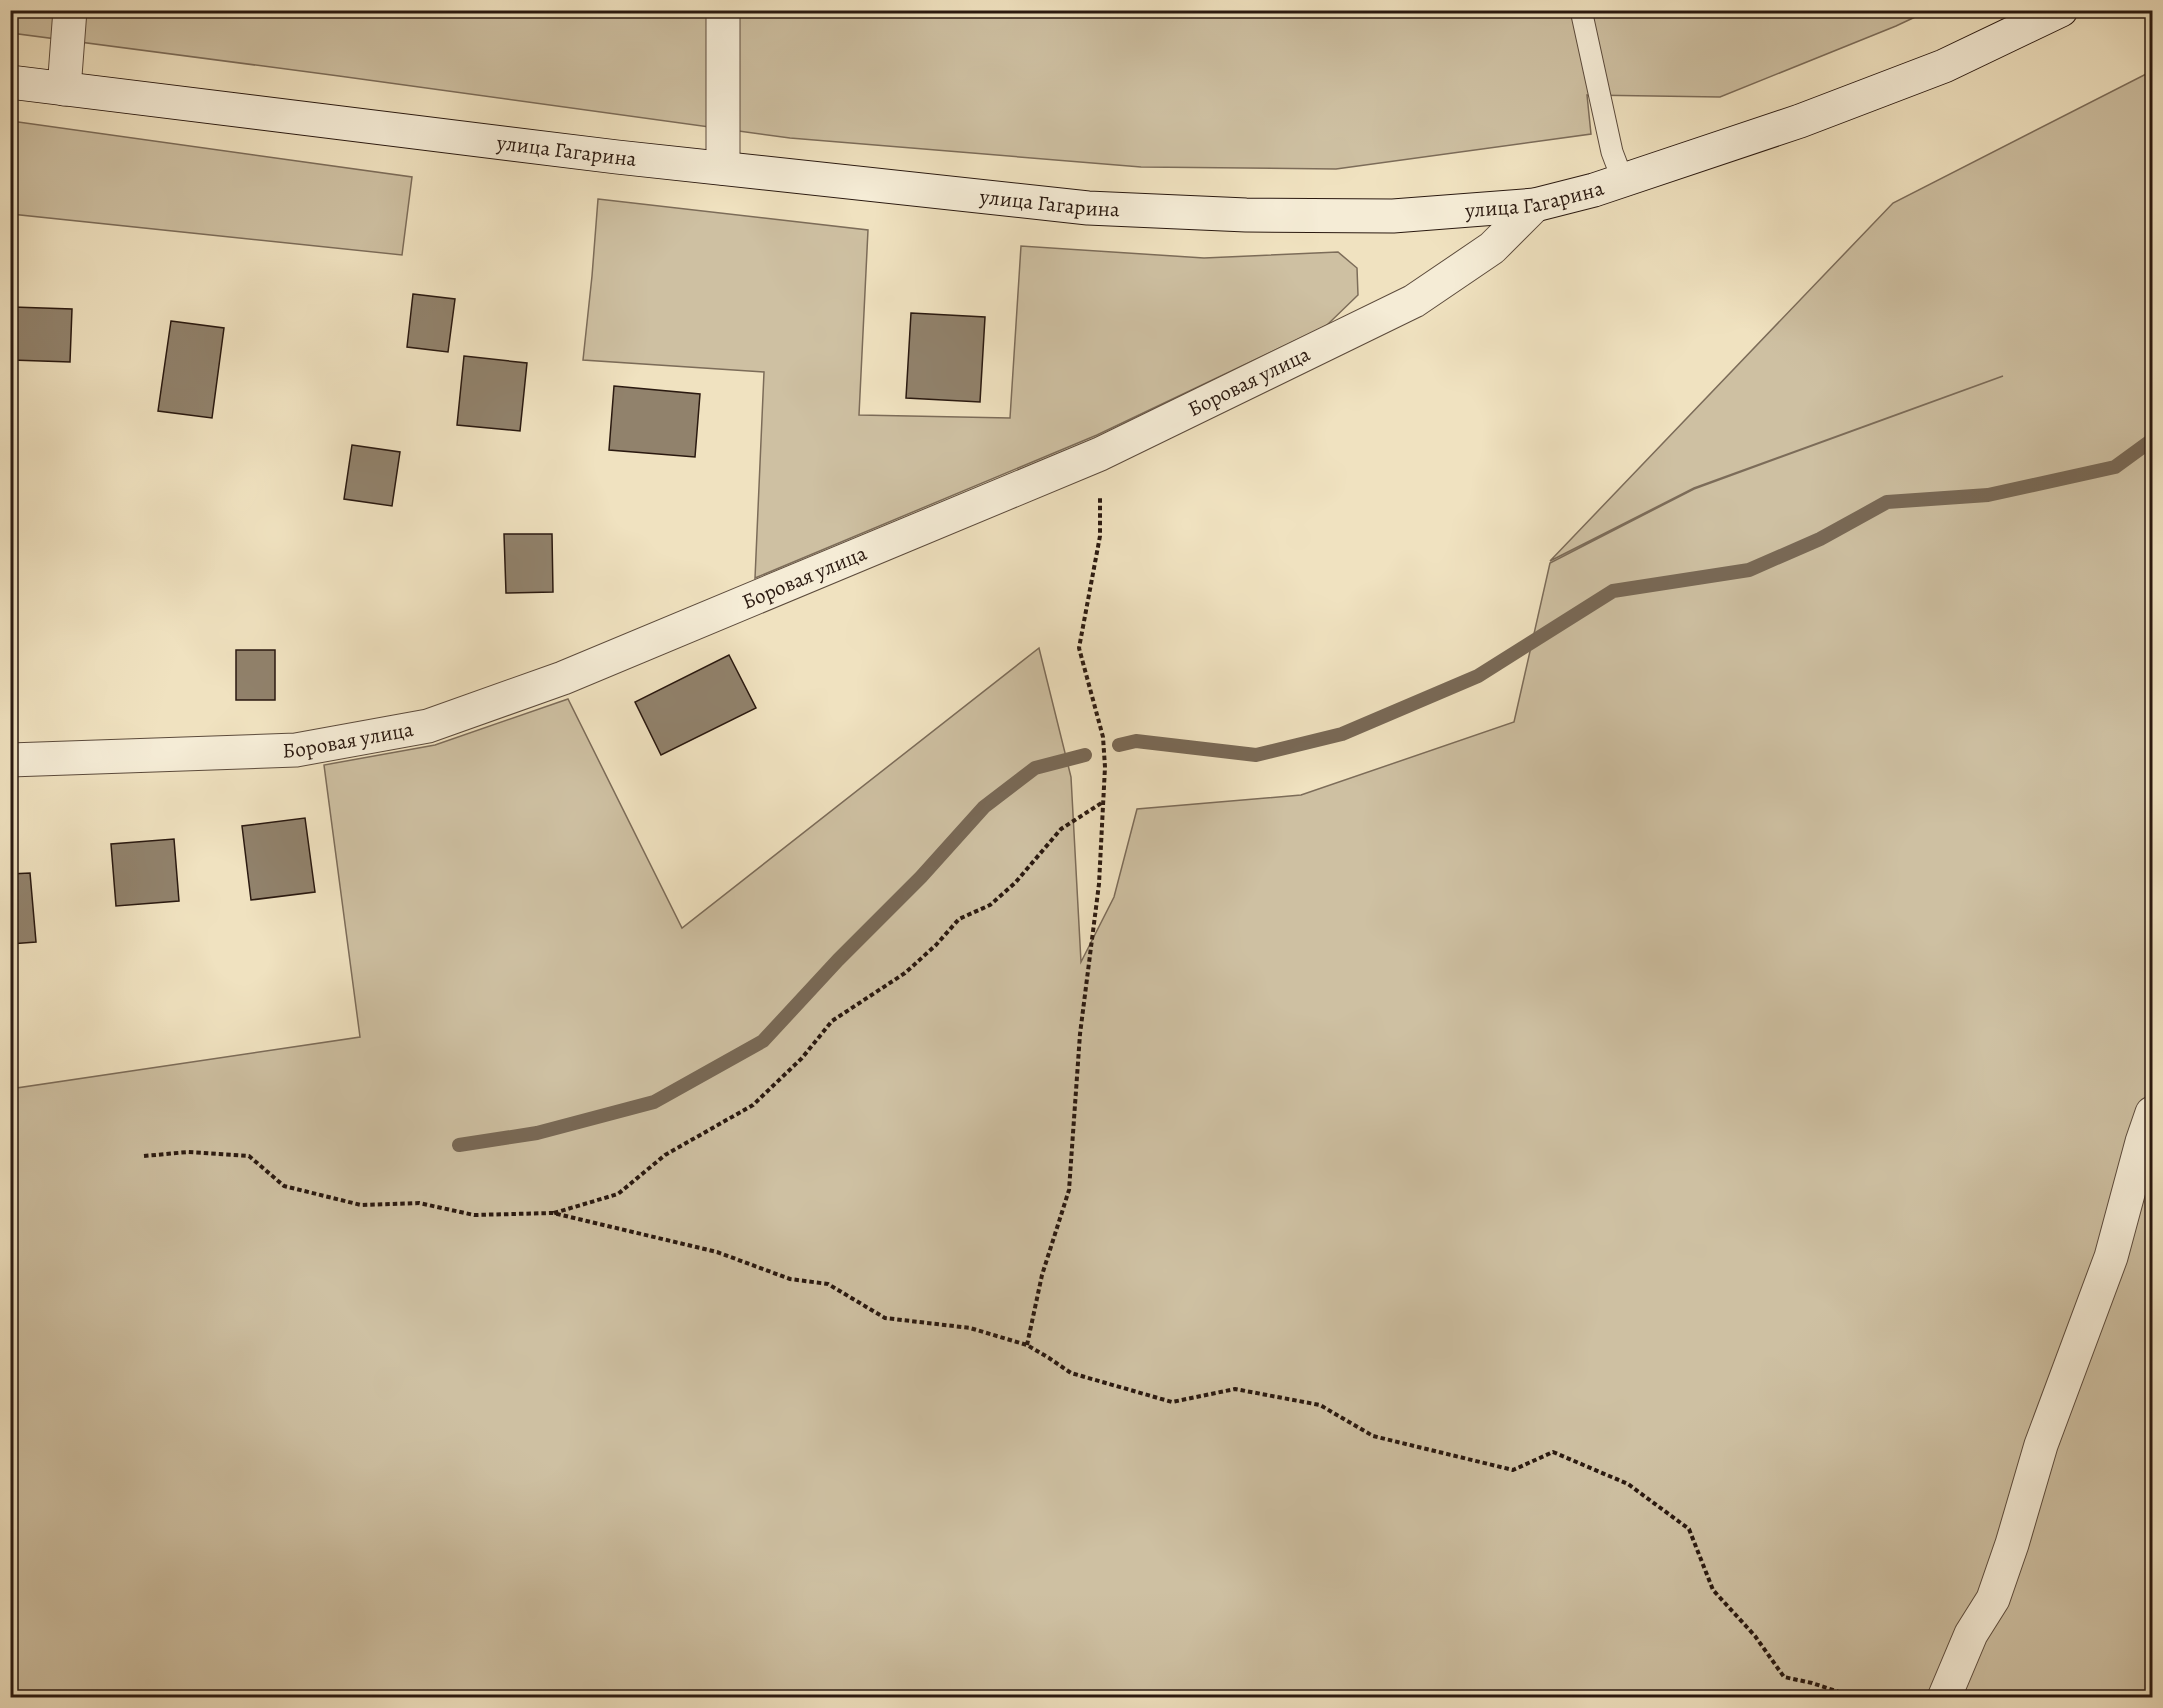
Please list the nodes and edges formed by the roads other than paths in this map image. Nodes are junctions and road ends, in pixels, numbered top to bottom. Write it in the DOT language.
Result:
graph roads {
  1 [pos="70,10"];
  2 [pos="723,10"];
  3 [pos="1581,10"];
  4 [pos="2061,10"];
  5 [pos="10,82"];
  6 [pos="64,89"];
  7 [pos="723,168"];
  8 [pos="1623,181"];
  9 [pos="1535,205"];
  10 [pos="10,760"];
  11 [pos="2152,1113"];
  12 [pos="1944,1698"];
  1 -- 6 [label="street"];
  2 -- 7 [label="street"];
  3 -- 8 [label="lane"];
  4 -- 8 [label="street, улица Гагарина"];
  5 -- 6 [label="street, улица Гагарина"];
  6 -- 7 [label="street, улица Гагарина"];
  7 -- 9 [label="street, улица Гагарина"];
  8 -- 9 [label="street, улица Гагарина"];
  9 -- 10 [label="street, Боровая улица"];
  11 -- 12 [label="street"];
}
